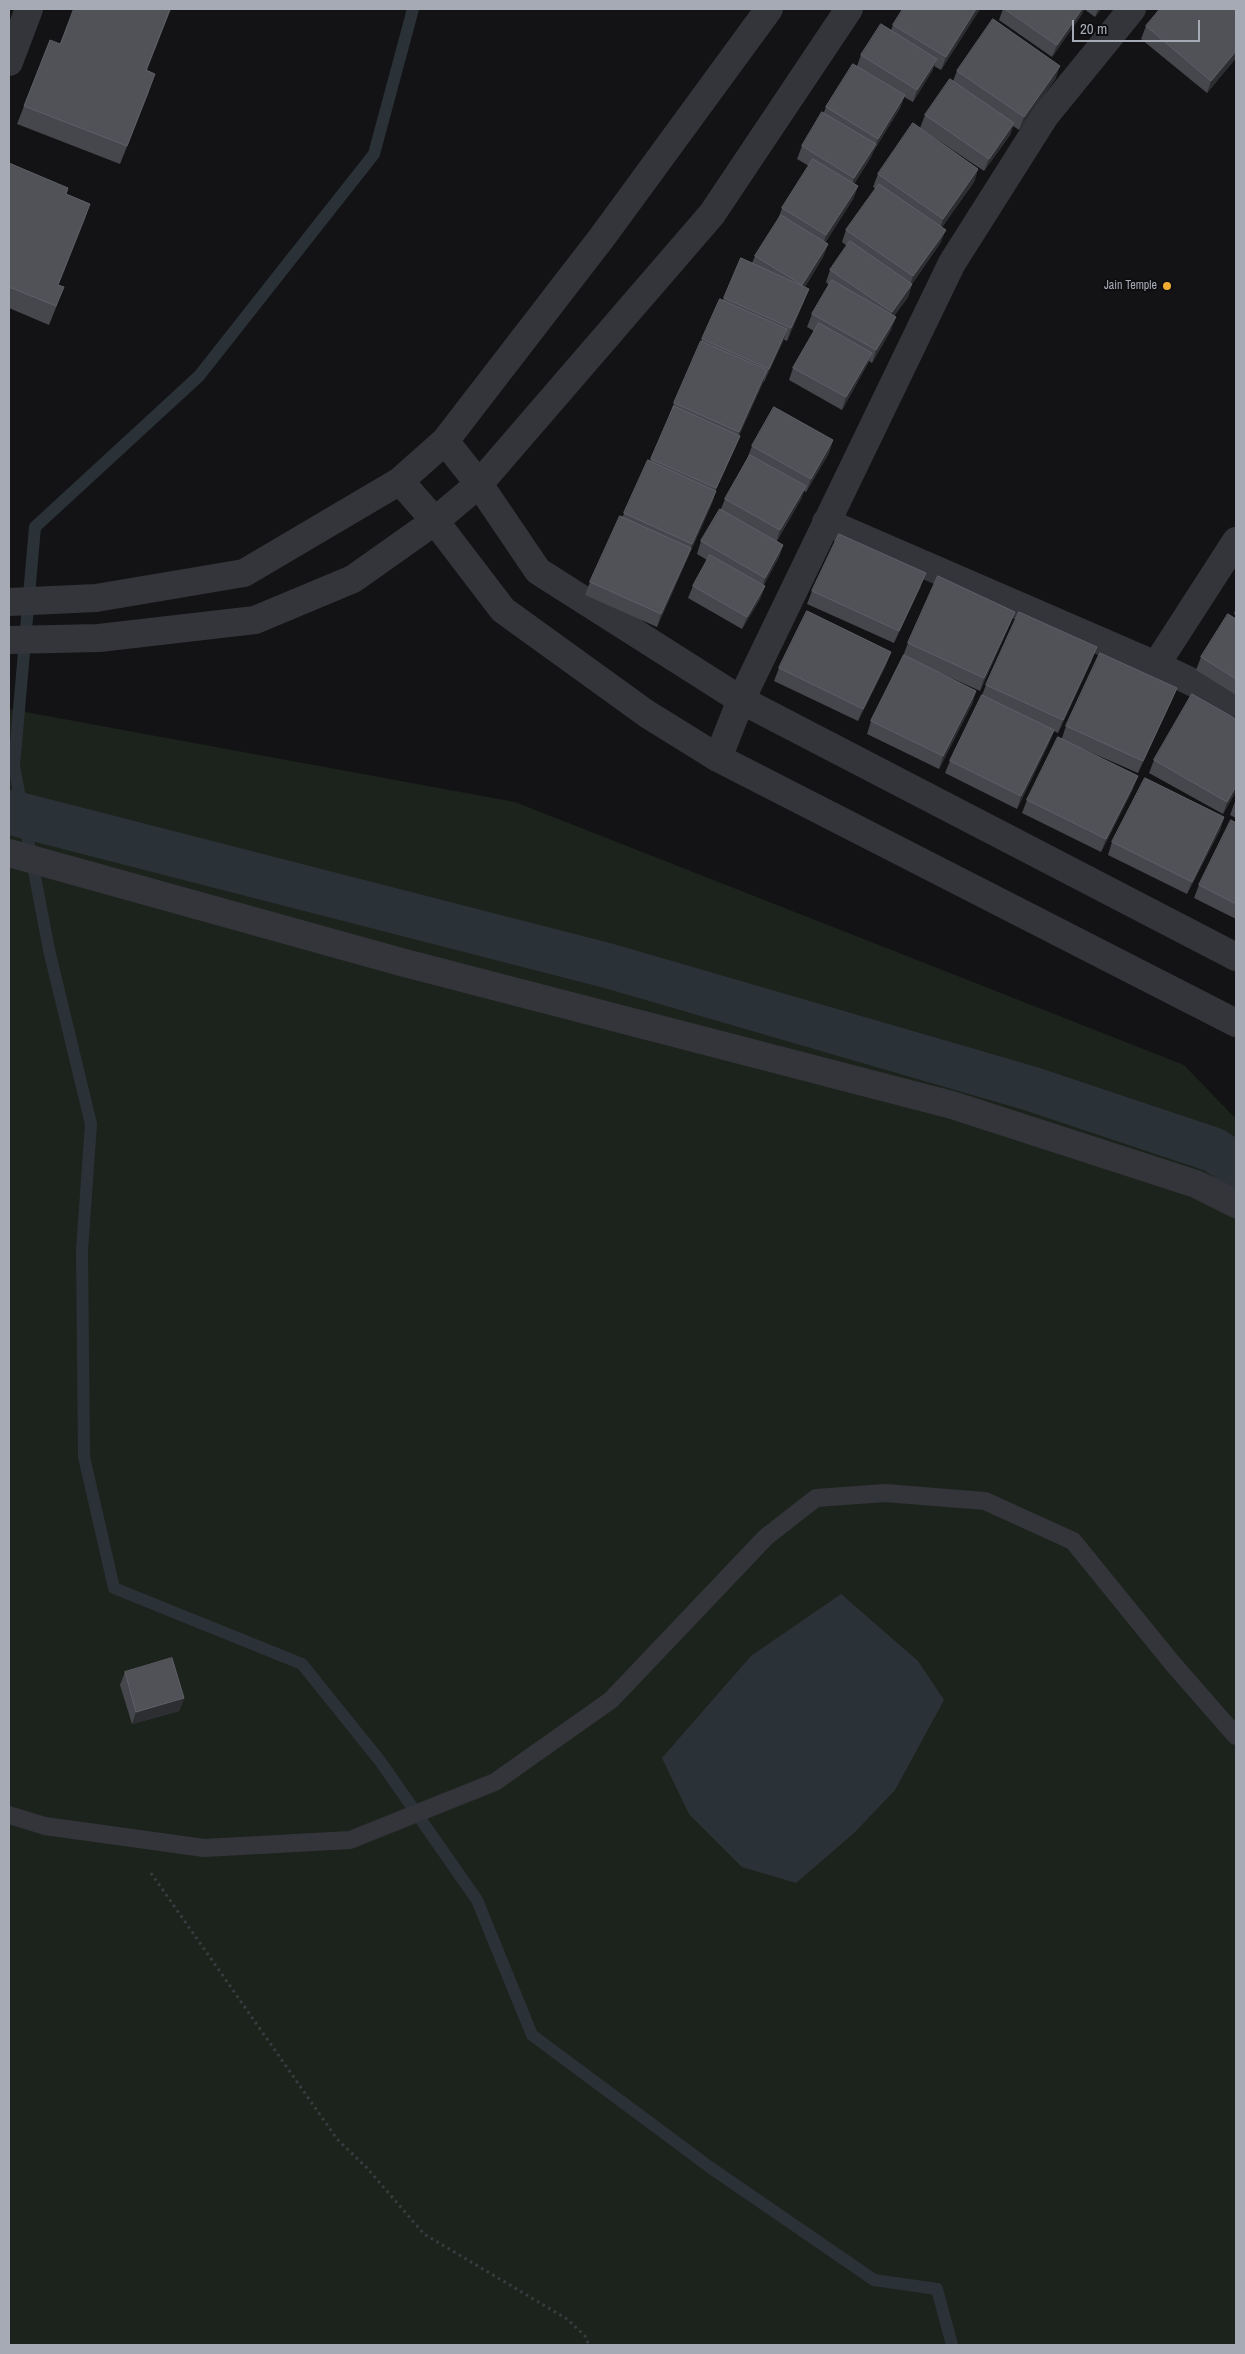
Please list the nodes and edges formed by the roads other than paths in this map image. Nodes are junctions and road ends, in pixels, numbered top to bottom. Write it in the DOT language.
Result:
graph roads {
  1 [pos="29,9"];
  2 [pos="769,9"];
  3 [pos="849,9"];
  4 [pos="1132,9"];
  5 [pos="9,62"];
  6 [pos="445,441"];
  7 [pos="400,481"];
  8 [pos="479,484"];
  9 [pos="435,521"];
  10 [pos="826,522"];
  11 [pos="1236,541"];
  12 [pos="9,602"];
  13 [pos="9,640"];
  14 [pos="1156,665"];
  15 [pos="741,700"];
  16 [pos="1236,703"];
  17 [pos="718,758"];
  18 [pos="9,853"];
  19 [pos="1236,957"];
  20 [pos="1236,1023"];
  21 [pos="1236,1204"];
  22 [pos="1236,1736"];
  23 [pos="9,1815"];
  1 -- 5 [label="street"];
  2 -- 6 [label="street"];
  3 -- 8 [label="street"];
  4 -- 10 [label="street"];
  6 -- 7 [label="street"];
  6 -- 8 [label="street"];
  7 -- 9 [label="street"];
  7 -- 12 [label="street"];
  8 -- 9 [label="street"];
  8 -- 15 [label="street"];
  9 -- 13 [label="street"];
  9 -- 17 [label="street"];
  10 -- 14 [label="street"];
  10 -- 15 [label="street"];
  11 -- 14 [label="street"];
  14 -- 16 [label="street"];
  15 -- 17 [label="street"];
  15 -- 19 [label="street"];
  17 -- 20 [label="street"];
  18 -- 21 [label="street"];
  22 -- 23 [label="lane"];
}
